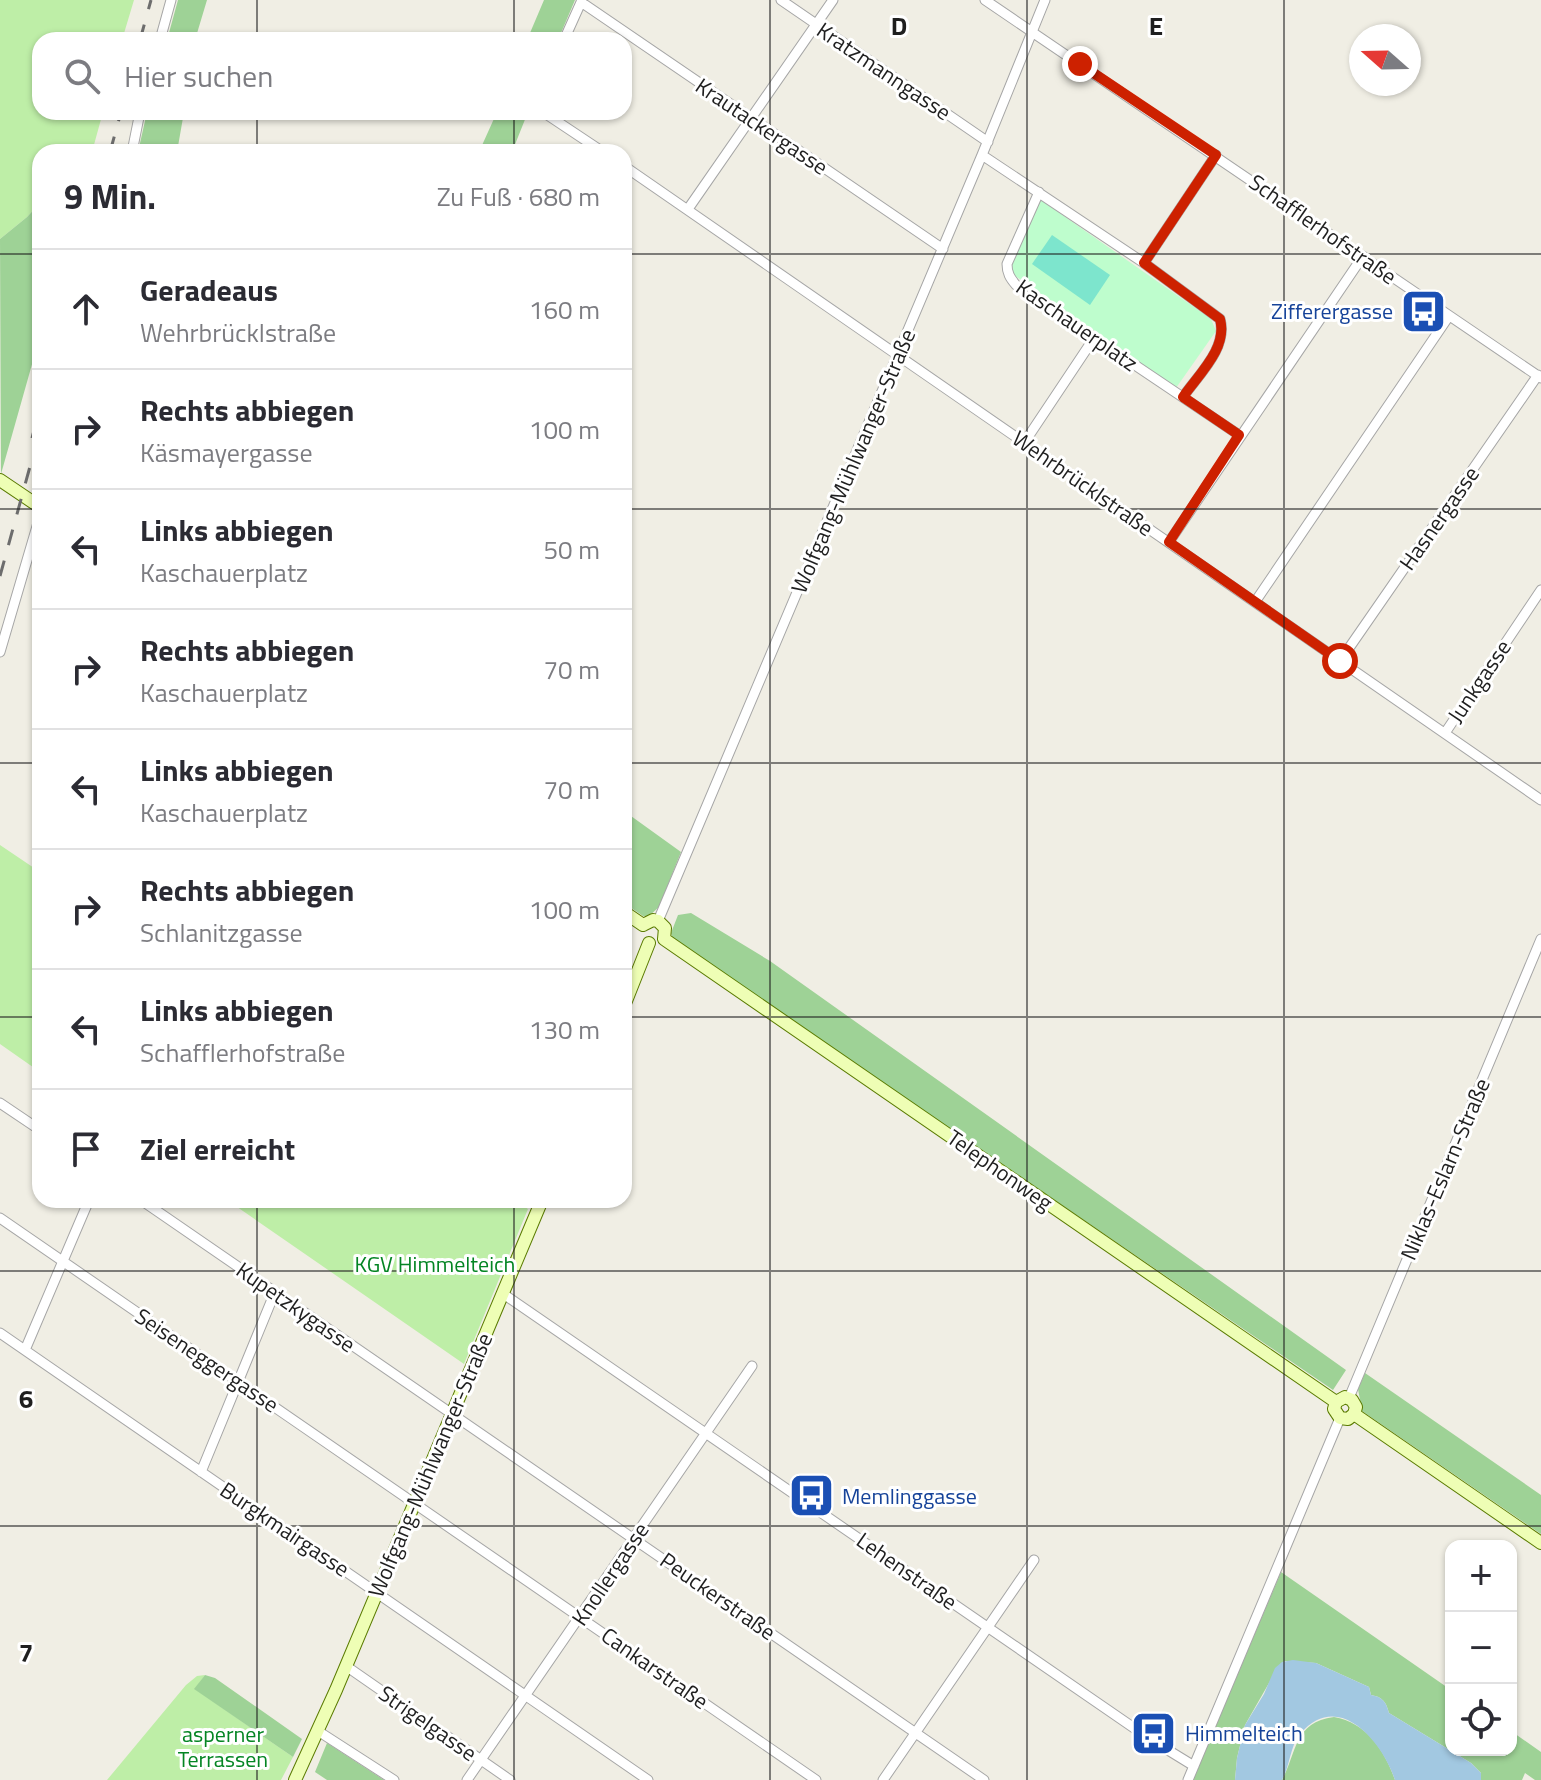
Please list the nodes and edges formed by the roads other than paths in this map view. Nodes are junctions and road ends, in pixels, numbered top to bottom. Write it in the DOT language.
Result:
graph roads {
  1 [pos="171,0"];
  2 [pos="781,0"];
  3 [pos="833,0"];
  4 [pos="985,0"];
  5 [pos="1045,0"];
  6 [pos="582,1"];
  7 [pos="816,24"];
  8 [pos="162,32"];
  9 [pos="568,32"];
  10 [pos="627,32"];
  11 [pos="1031,32"];
  12 [pos="632,36"];
  13 [pos="751,118"];
  14 [pos="138,120"];
  15 [pos="555,120"];
  16 [pos="988,142"];
  17 [pos="134,144"];
  18 [pos="591,144"];
  19 [pos="982,155"];
  20 [pos="1216,155"];
  21 [pos="632,171"];
  22 [pos="1039,192"];
  23 [pos="688,209"];
  24 [pos="943,249"];
  25 [pos="1363,256"];
  26 [pos="1144,263"];
  27 [pos="1449,316"];
  28 [pos="1094,338"];
  29 [pos="898,354"];
  30 [pos="1539,377"];
  31 [pos="1183,397"];
  32 [pos="1239,435"];
  33 [pos="1024,443"];
  34 [pos="0,480"];
  35 [pos="32,502"];
  36 [pos="1169,542"];
  37 [pos="32,543"];
  38 [pos="1541,590"];
  39 [pos="1255,602"];
  40 [pos="0,652"];
  41 [pos="1340,661"];
  42 [pos="1445,733"];
  43 [pos="1541,800"];
  44 [pos="632,917"];
  45 [pos="658,921"];
  46 [pos="643,925"];
  47 [pos="664,939"];
  48 [pos="1541,939"];
  49 [pos="649,943"];
  50 [pos="632,986"];
  51 [pos="0,1103"];
  52 [pos="32,1125"];
  53 [pos="86,1208"];
  54 [pos="153,1208"];
  55 [pos="539,1208"];
  56 [pos="0,1218"];
  57 [pos="63,1261"];
  58 [pos="275,1292"];
  59 [pos="502,1293"];
  60 [pos="0,1333"];
  61 [pos="25,1350"];
  62 [pos="752,1366"];
  63 [pos="238,1381"];
  64 [pos="1349,1398"];
  65 [pos="1336,1402"];
  66 [pos="451,1414"];
  67 [pos="1354,1414"];
  68 [pos="1340,1418"];
  69 [pos="707,1433"];
  70 [pos="201,1472"];
  71 [pos="415,1502"];
  72 [pos="634,1539"];
  73 [pos="1541,1543"];
  74 [pos="1034,1560"];
  75 [pos="377,1592"];
  76 [pos="581,1617"];
  77 [pos="988,1627"];
  78 [pos="346,1666"];
  79 [pos="526,1696"];
  80 [pos="318,1731"];
  81 [pos="916,1732"];
  82 [pos="481,1760"];
  83 [pos="1194,1766"];
  84 [pos="295,1780"];
  85 [pos="394,1780"];
  86 [pos="467,1780"];
  87 [pos="510,1780"];
  88 [pos="648,1780"];
  89 [pos="816,1780"];
  90 [pos="883,1780"];
  91 [pos="984,1780"];
  92 [pos="1188,1780"];
  1 -- 8 [label="street"];
  2 -- 7 [label="street, Kratzmanngasse"];
  3 -- 7 [label="street"];
  4 -- 11 [label="street, Schafflerhofstraße"];
  5 -- 11 [label="street, Wolfgang-Mühlwanger-Straße"];
  6 -- 9 [label="street"];
  6 -- 10 [label="street, Krautackergasse"];
  7 -- 13 [label="street"];
  7 -- 16 [label="street, Kratzmanngasse"];
  11 -- 16 [label="street, Wolfgang-Mühlwanger-Straße"];
  11 -- 20 [label="street, Schafflerhofstraße"];
  12 -- 13 [label="street, Krautackergasse"];
  13 -- 23 [label="street"];
  13 -- 24 [label="street, Krautackergasse"];
  14 -- 17 [label="street"];
  15 -- 18 [label="street"];
  16 -- 19 [label="street, Wolfgang-Mühlwanger-Straße"];
  19 -- 22 [label="street"];
  19 -- 24 [label="street, Wolfgang-Mühlwanger-Straße"];
  20 -- 25 [label="street, Schafflerhofstraße"];
  20 -- 26 [label="street"];
  21 -- 23 [label="street, Wehrbrücklstraße"];
  22 -- 26 [label="street"];
  22 -- 28 [label="street, Kaschauerplatz"];
  23 -- 29 [label="street, Wehrbrücklstraße"];
  24 -- 29 [label="street, Wolfgang-Mühlwanger-Straße"];
  25 -- 27 [label="street, Schafflerhofstraße"];
  25 -- 32 [label="street"];
  26 -- 31 [label="street"];
  27 -- 30 [label="street, Schafflerhofstraße"];
  27 -- 39 [label="street"];
  28 -- 31 [label="street, Kaschauerplatz"];
  28 -- 33 [label="street"];
  29 -- 33 [label="street, Wehrbrücklstraße"];
  29 -- 45 [label="street, Wolfgang-Mühlwanger-Straße"];
  30 -- 41 [label="street, Hasnergasse"];
  31 -- 32 [label="street, Kaschauerplatz"];
  32 -- 36 [label="street"];
  33 -- 36 [label="street, Wehrbrücklstraße"];
  34 -- 35 [label="street"];
  36 -- 39 [label="street, Wehrbrücklstraße"];
  37 -- 40 [label="street"];
  38 -- 42 [label="street, Junkgasse"];
  39 -- 41 [label="street, Wehrbrücklstraße"];
  41 -- 42 [label="street, Wehrbrücklstraße"];
  42 -- 43 [label="street, Wehrbrücklstraße"];
  44 -- 46 [label="street"];
  45 -- 46 [label="street"];
  45 -- 47 [label="street"];
  46 -- 49 [label="street"];
  47 -- 49 [label="street"];
  47 -- 65 [label="street, Telephonweg"];
  48 -- 64 [label="street, Niklas-Eslarn-Straße"];
  49 -- 50 [label="street"];
  51 -- 52 [label="street"];
  53 -- 57 [label="street"];
  54 -- 58 [label="street, Kupetzkygasse"];
  55 -- 59 [label="street, Wolfgang-Mühlwanger-Straße"];
  56 -- 57 [label="street, Seiseneggergasse"];
  57 -- 61 [label="street"];
  57 -- 63 [label="street, Seiseneggergasse"];
  58 -- 63 [label="street"];
  58 -- 66 [label="street, Kupetzkygasse"];
  59 -- 66 [label="street, Wolfgang-Mühlwanger-Straße"];
  59 -- 69 [label="street, Lehenstraße"];
  60 -- 61 [label="street, Burgkmairgasse"];
  61 -- 70 [label="street, Burgkmairgasse"];
  62 -- 69 [label="street, Knollergasse"];
  63 -- 70 [label="street"];
  63 -- 71 [label="street, Seiseneggergasse"];
  64 -- 65 [label="street"];
  64 -- 67 [label="street"];
  65 -- 68 [label="street"];
  66 -- 71 [label="street, Wolfgang-Mühlwanger-Straße"];
  66 -- 72 [label="street, Peuckerstraße"];
  67 -- 68 [label="street"];
  67 -- 73 [label="street"];
  68 -- 83 [label="street"];
  69 -- 72 [label="street, Knollergasse"];
  69 -- 77 [label="street, Lehenstraße"];
  70 -- 75 [label="street, Burgkmairgasse"];
  71 -- 75 [label="street, Wolfgang-Mühlwanger-Straße"];
  71 -- 76 [label="street, Cankarstraße"];
  72 -- 76 [label="street, Knollergasse"];
  72 -- 81 [label="street, Peuckerstraße"];
  74 -- 77 [label="street"];
  75 -- 78 [label="street, Wolfgang-Mühlwanger-Straße"];
  75 -- 79 [label="street, Burgkmairgasse"];
  76 -- 79 [label="street, Knollergasse"];
  76 -- 89 [label="street, Cankarstraße"];
  77 -- 81 [label="street"];
  77 -- 83 [label="street, Lehenstraße"];
  78 -- 80 [label="street, Wolfgang-Mühlwanger-Straße"];
  78 -- 82 [label="street, Strigelgasse"];
  79 -- 82 [label="street, Knollergasse"];
  79 -- 88 [label="street, Burgkmairgasse"];
  80 -- 84 [label="street, Wolfgang-Mühlwanger-Straße"];
  80 -- 85 [label="street"];
  81 -- 90 [label="street"];
  81 -- 91 [label="street, Peuckerstraße"];
  82 -- 86 [label="street, Knollergasse"];
  82 -- 87 [label="street, Strigelgasse"];
  83 -- 92 [label="street"];
}
